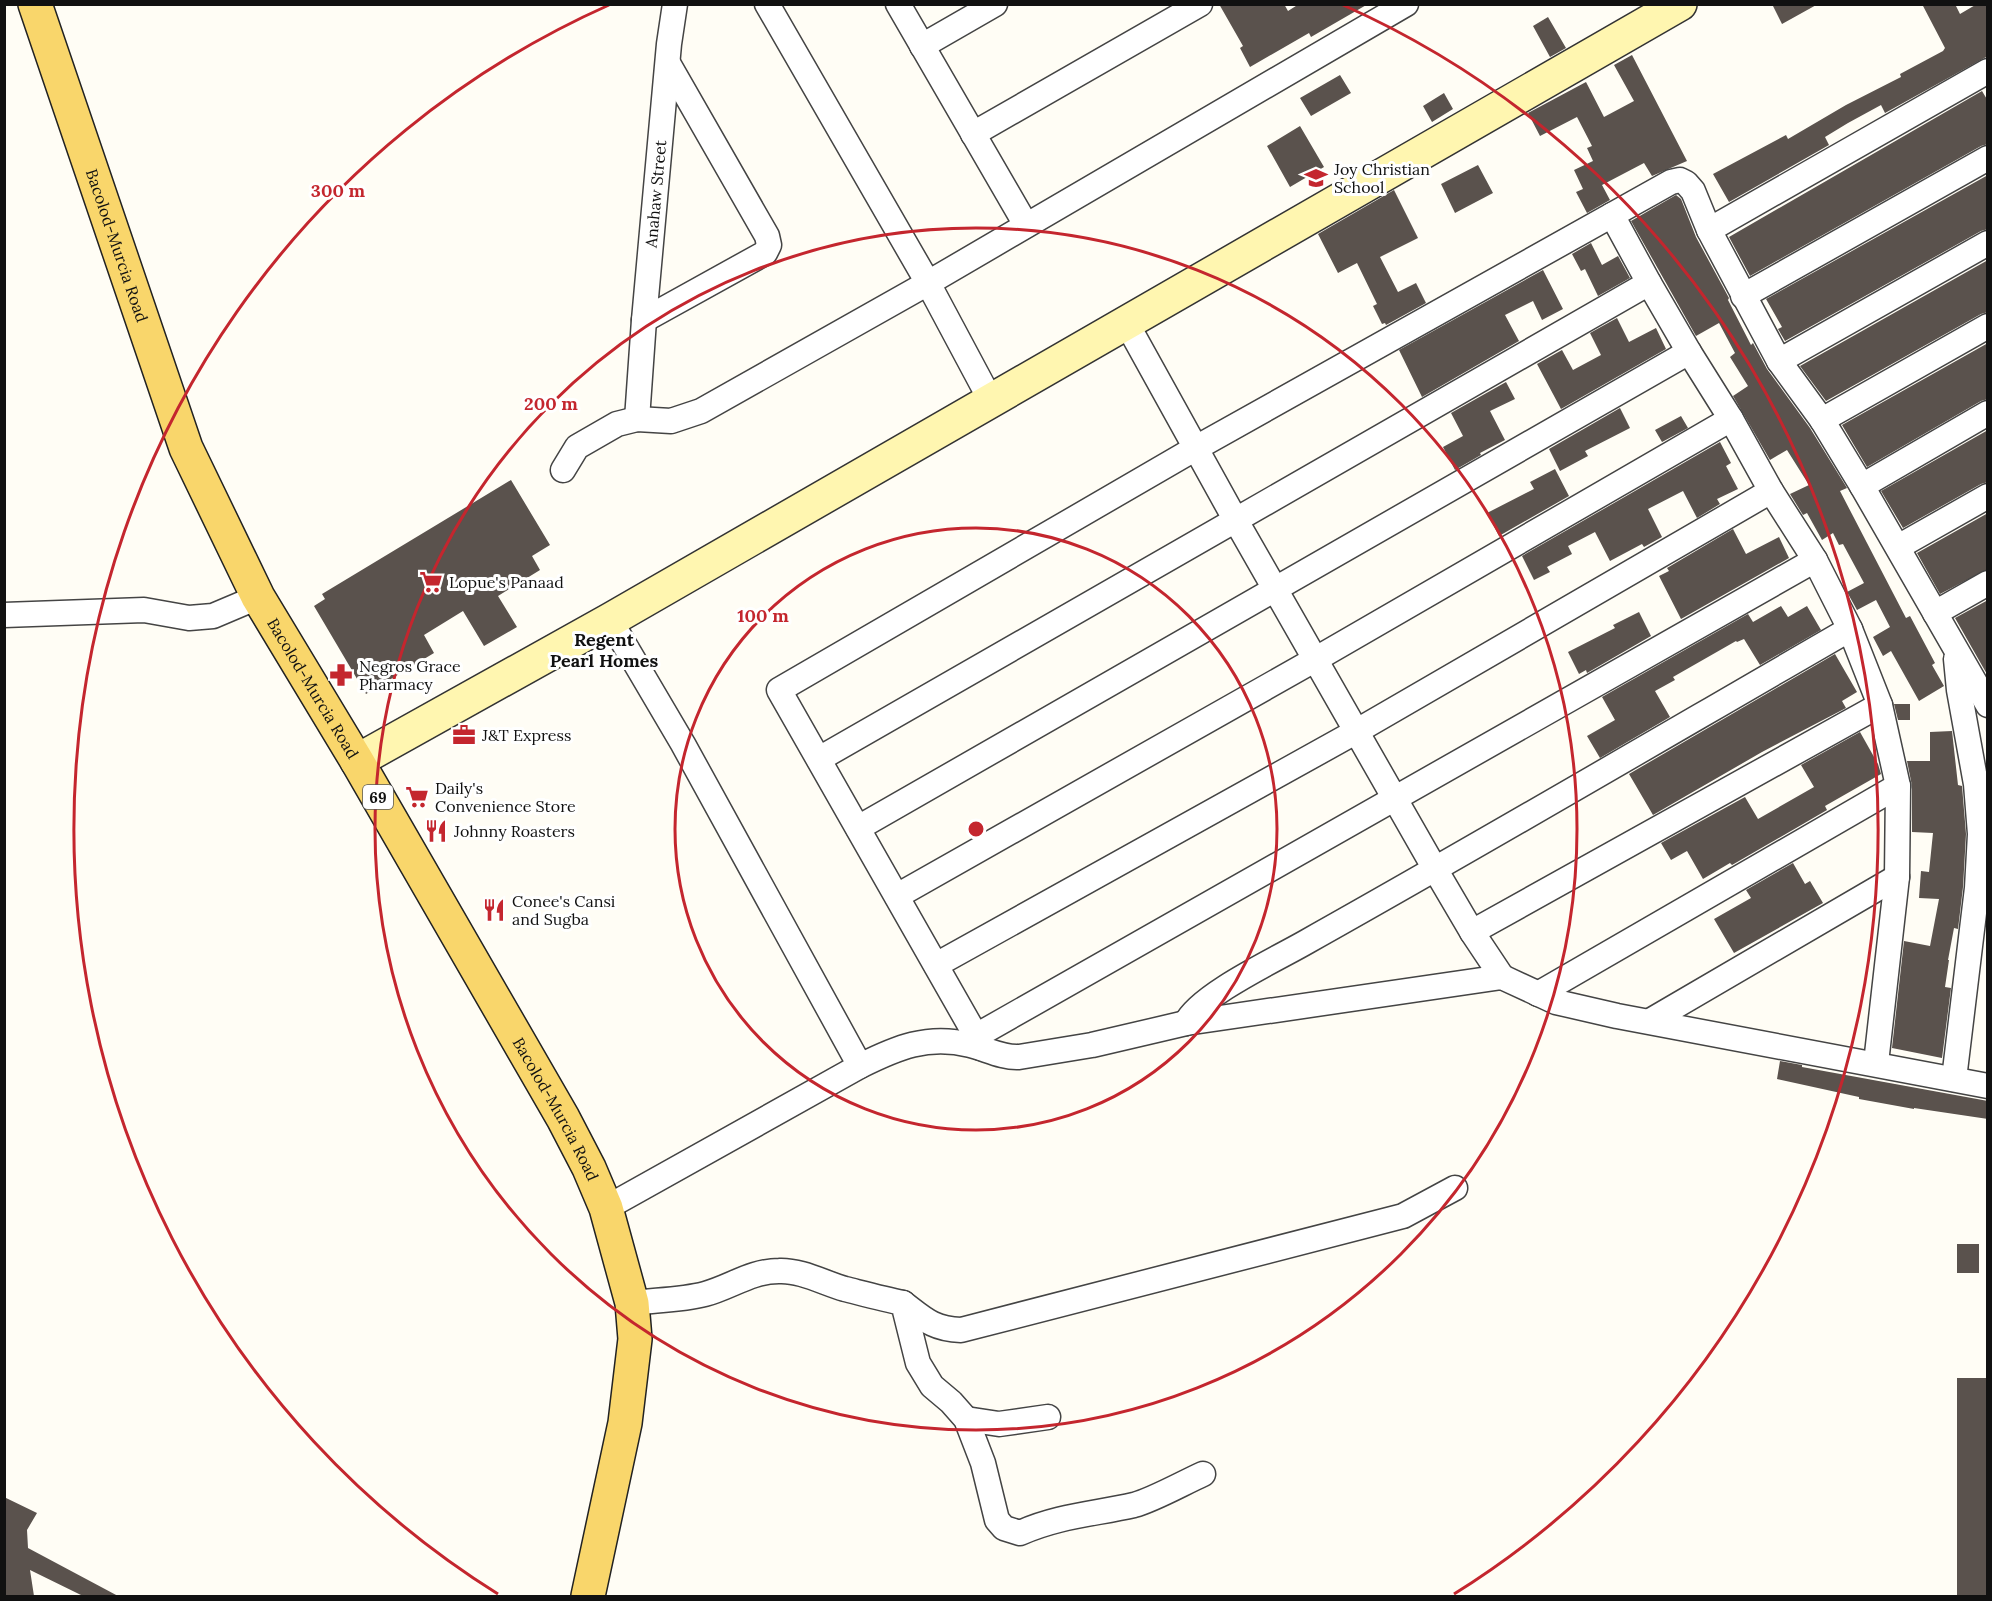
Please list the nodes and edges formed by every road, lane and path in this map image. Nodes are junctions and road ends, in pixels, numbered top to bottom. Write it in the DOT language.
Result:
graph roads {
  1 [pos="35,4"];
  2 [pos="675,4"];
  3 [pos="767,4"];
  4 [pos="898,4"];
  5 [pos="995,4"];
  6 [pos="1200,4"];
  7 [pos="1406,4"];
  8 [pos="1680,4"];
  9 [pos="922,46"];
  10 [pos="669,65"];
  11 [pos="1988,71"];
  12 [pos="973,134"];
  13 [pos="1988,158"];
  14 [pos="1612,215"];
  15 [pos="1026,225"];
  16 [pos="1709,230"];
  17 [pos="1988,243"];
  18 [pos="928,283"];
  19 [pos="1649,283"];
  20 [pos="1743,296"];
  21 [pos="644,320"];
  22 [pos="1127,324"];
  23 [pos="1988,326"];
  24 [pos="1689,352"];
  25 [pos="1779,361"];
  26 [pos="991,400"];
  27 [pos="1988,413"];
  28 [pos="637,419"];
  29 [pos="1731,419"];
  30 [pos="1822,420"];
  31 [pos="1196,448"];
  32 [pos="563,470"];
  33 [pos="1862,486"];
  34 [pos="1771,491"];
  35 [pos="1988,496"];
  36 [pos="1235,519"];
  37 [pos="1898,547"];
  38 [pos="1815,560"];
  39 [pos="1988,583"];
  40 [pos="1275,590"];
  41 [pos="258,597"];
  42 [pos="1935,613"];
  43 [pos="4,615"];
  44 [pos="610,620"];
  45 [pos="1850,629"];
  46 [pos="1957,652"];
  47 [pos="1316,660"];
  48 [pos="1979,672"];
  49 [pos="1880,705"];
  50 [pos="1988,705"];
  51 [pos="1357,731"];
  52 [pos="819,759"];
  53 [pos="357,761"];
  54 [pos="1898,786"];
  55 [pos="1395,797"];
  56 [pos="858,828"];
  57 [pos="1435,869"];
  58 [pos="1897,877"];
  59 [pos="897,896"];
  60 [pos="1472,932"];
  61 [pos="936,965"];
  62 [pos="1502,977"];
  63 [pos="1538,994"];
  64 [pos="1650,1021"];
  65 [pos="1186,1023"];
  66 [pos="979,1042"];
  67 [pos="1876,1063"];
  68 [pos="860,1066"];
  69 [pos="1954,1079"];
  70 [pos="1988,1086"];
  71 [pos="1455,1188"];
  72 [pos="606,1208"];
  73 [pos="632,1303"];
  74 [pos="903,1304"];
  75 [pos="1048,1418"];
  76 [pos="966,1419"];
  77 [pos="1203,1474"];
  78 [pos="588,1596"];
  1 -- 41 [label="main road, Bacolod-Murcia Road / 69"];
  2 -- 10 [label="street, Anahaw Street"];
  3 -- 18 [label="street"];
  4 -- 9 [label="street"];
  5 -- 9 [label="street"];
  6 -- 12 [label="street"];
  7 -- 15 [label="street"];
  8 -- 22 [label="street"];
  9 -- 12 [label="street"];
  10 -- 21 [label="street, Anahaw Street"];
  10 -- 21 [label="street"];
  11 -- 16 [label="street"];
  12 -- 15 [label="street"];
  13 -- 20 [label="street"];
  14 -- 16 [label="street"];
  14 -- 19 [label="street"];
  14 -- 31 [label="street"];
  15 -- 18 [label="street"];
  16 -- 20 [label="street"];
  17 -- 25 [label="street"];
  18 -- 26 [label="street"];
  18 -- 28 [label="street"];
  19 -- 24 [label="street"];
  19 -- 36 [label="street"];
  20 -- 25 [label="street"];
  21 -- 28 [label="street, Anahaw Street"];
  22 -- 26 [label="street"];
  22 -- 31 [label="street"];
  23 -- 30 [label="street"];
  24 -- 29 [label="street"];
  24 -- 40 [label="street"];
  25 -- 30 [label="street"];
  26 -- 44 [label="street"];
  27 -- 33 [label="street"];
  28 -- 32 [label="street"];
  29 -- 34 [label="street"];
  29 -- 47 [label="street"];
  30 -- 33 [label="street"];
  31 -- 36 [label="street"];
  31 -- 52 [label="street"];
  33 -- 37 [label="street"];
  34 -- 38 [label="street"];
  34 -- 51 [label="street"];
  35 -- 37 [label="street"];
  36 -- 40 [label="street"];
  36 -- 52 [label="street"];
  37 -- 42 [label="street"];
  38 -- 45 [label="street"];
  38 -- 55 [label="street"];
  39 -- 42 [label="street"];
  40 -- 47 [label="street"];
  40 -- 56 [label="street"];
  41 -- 43 [label="street"];
  41 -- 53 [label="main road, Bacolod-Murcia Road / 69"];
  42 -- 46 [label="street"];
  44 -- 53 [label="street"];
  44 -- 68 [label="street"];
  45 -- 49 [label="street"];
  45 -- 57 [label="street"];
  46 -- 48 [label="street"];
  46 -- 69 [label="street"];
  47 -- 51 [label="street"];
  47 -- 59 [label="street"];
  48 -- 50 [label="street"];
  49 -- 54 [label="street"];
  49 -- 60 [label="street"];
  51 -- 55 [label="street"];
  51 -- 61 [label="street"];
  52 -- 56 [label="street"];
  53 -- 72 [label="main road, Bacolod-Murcia Road / 69"];
  54 -- 58 [label="street"];
  54 -- 63 [label="street"];
  55 -- 57 [label="street"];
  55 -- 66 [label="street"];
  56 -- 59 [label="street"];
  57 -- 60 [label="street"];
  57 -- 65 [label="street"];
  58 -- 64 [label="street"];
  58 -- 67 [label="street"];
  59 -- 61 [label="street"];
  60 -- 62 [label="street"];
  61 -- 66 [label="street"];
  62 -- 63 [label="street"];
  62 -- 65 [label="street"];
  63 -- 64 [label="street"];
  64 -- 67 [label="street"];
  65 -- 66 [label="street"];
  66 -- 68 [label="street"];
  67 -- 69 [label="street"];
  68 -- 72 [label="street"];
  69 -- 70 [label="street"];
  71 -- 74 [label="street"];
  72 -- 73 [label="main road, Bacolod-Murcia Road / 69"];
  73 -- 74 [label="street"];
  73 -- 78 [label="main road, Bacolod-Murcia Road / 69"];
  74 -- 76 [label="street"];
  75 -- 76 [label="street"];
  76 -- 77 [label="street"];
}
